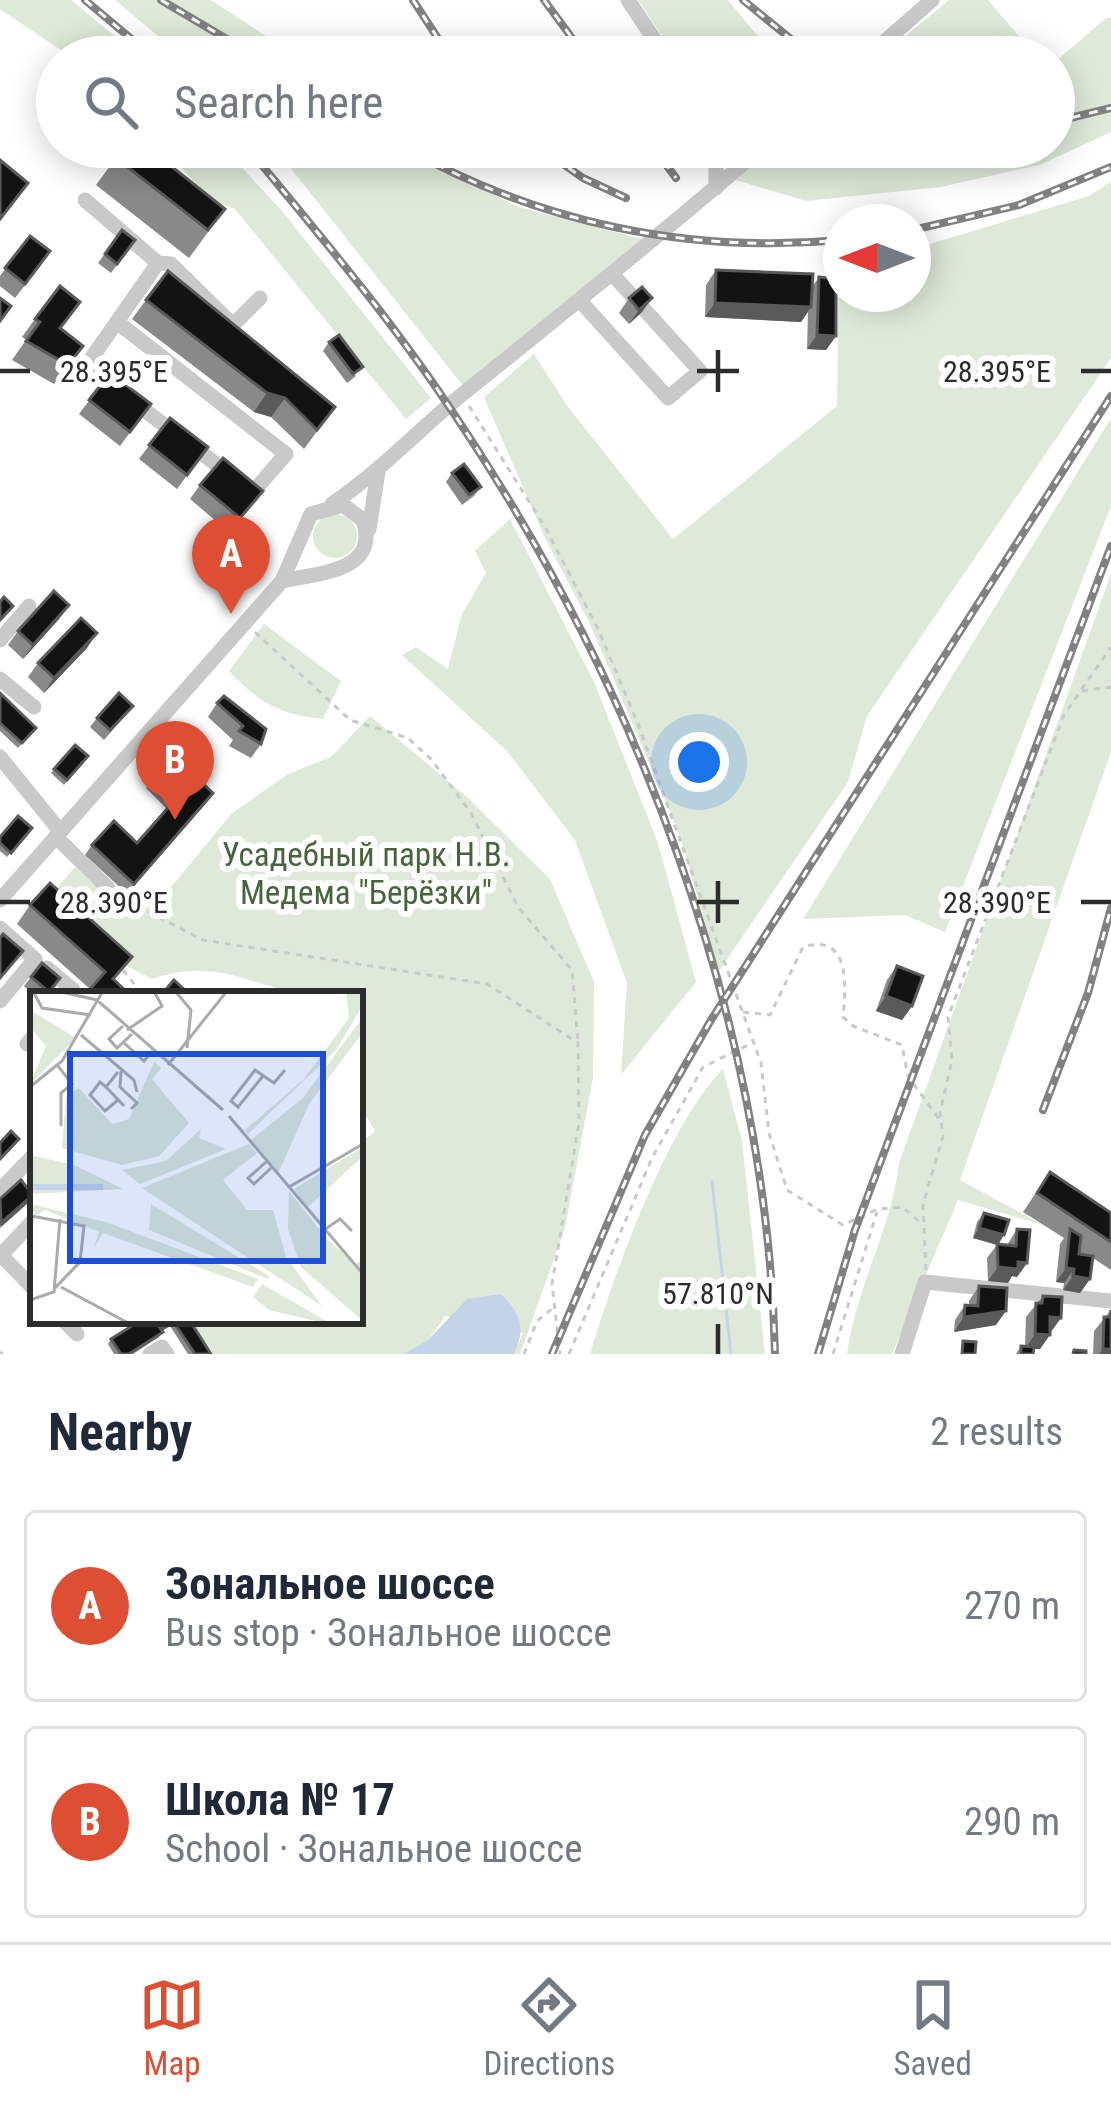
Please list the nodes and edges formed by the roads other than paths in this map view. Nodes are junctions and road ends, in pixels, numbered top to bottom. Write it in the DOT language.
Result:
graph roads {
  1 [pos="628,0"];
  2 [pos="932,0"];
  3 [pos="652,36"];
  4 [pos="891,36"];
  5 [pos="716,168"];
  6 [pos="739,168"];
  7 [pos="716,188"];
  8 [pos="85,200"];
  9 [pos="158,263"];
  10 [pos="614,276"];
  11 [pos="260,298"];
  12 [pos="582,303"];
  13 [pos="117,322"];
  14 [pos="378,472"];
  15 [pos="332,504"];
  16 [pos="368,533"];
  17 [pos="302,535"];
  18 [pos="333,569"];
  19 [pos="282,581"];
  20 [pos="29,606"];
  21 [pos="0,640"];
  22 [pos="0,679"];
  23 [pos="34,707"];
  24 [pos="0,757"];
  25 [pos="58,834"];
  26 [pos="108,888"];
  27 [pos="0,900"];
  28 [pos="0,928"];
  29 [pos="35,959"];
  30 [pos="72,991"];
  31 [pos="0,1001"];
  32 [pos="30,1159"];
  33 [pos="0,1190"];
  34 [pos="30,1224"];
  35 [pos="1,1254"];
  36 [pos="30,1285"];
  37 [pos="1111,1301"];
  38 [pos="67,1324"];
  39 [pos="76,1334"];
  40 [pos="151,1354"];
  41 [pos="167,1354"];
  42 [pos="902,1354"];
  1 -- 3 [label="street"];
  2 -- 4 [label="street"];
  5 -- 7 [label="street"];
  6 -- 7 [label="street"];
  7 -- 10 [label="street"];
  8 -- 9 [label="street"];
  9 -- 11 [label="street"];
  9 -- 13 [label="street"];
  10 -- 12 [label="street"];
  10 -- 12 [label="street"];
  12 -- 14 [label="street"];
  13 -- 13 [label="street"];
  14 -- 15 [label="street"];
  14 -- 16 [label="street"];
  15 -- 16 [label="street"];
  15 -- 17 [label="street"];
  16 -- 18 [label="street"];
  17 -- 18 [label="street"];
  17 -- 19 [label="street"];
  18 -- 19 [label="street"];
  19 -- 25 [label="street"];
  20 -- 21 [label="street"];
  22 -- 23 [label="street"];
  24 -- 25 [label="street"];
  25 -- 26 [label="street"];
  25 -- 27 [label="street"];
  28 -- 29 [label="street"];
  29 -- 30 [label="street"];
  29 -- 31 [label="street"];
  32 -- 33 [label="street"];
  34 -- 35 [label="street"];
  35 -- 36 [label="street"];
  37 -- 42 [label="street"];
  38 -- 39 [label="street"];
  40 -- 41 [label="street"];
}
